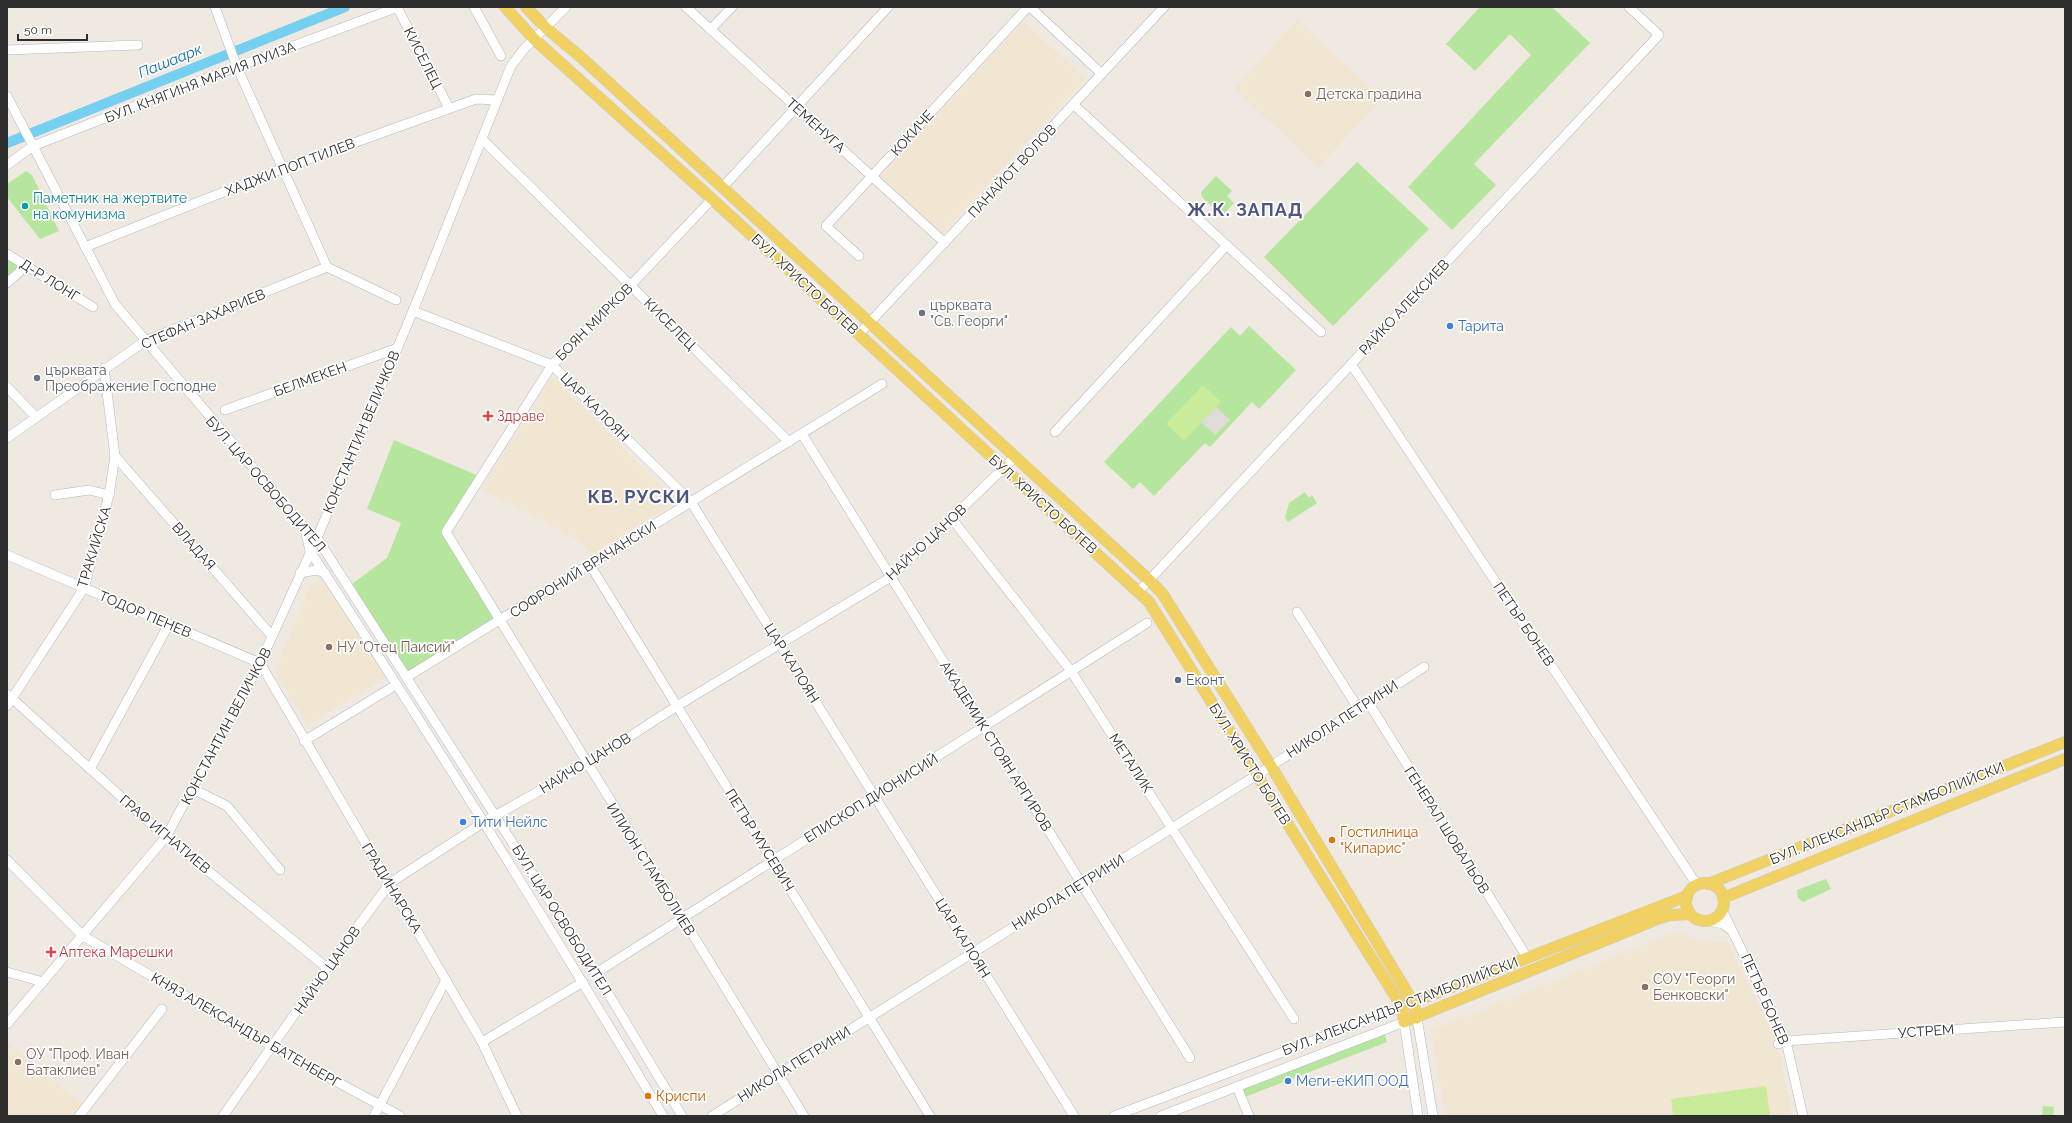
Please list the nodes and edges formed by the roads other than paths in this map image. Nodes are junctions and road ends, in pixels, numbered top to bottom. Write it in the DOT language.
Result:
graph roads {
  1 [pos="215,7"];
  2 [pos="397,7"];
  3 [pos="474,7"];
  4 [pos="505,7"];
  5 [pos="526,7"];
  6 [pos="566,7"];
  7 [pos="686,7"];
  8 [pos="732,7"];
  9 [pos="888,7"];
  10 [pos="1029,7"];
  11 [pos="1164,7"];
  12 [pos="1628,7"];
  13 [pos="546,28"];
  14 [pos="711,30"];
  15 [pos="534,39"];
  16 [pos="138,45"];
  17 [pos="7,50"];
  18 [pos="501,56"];
  19 [pos="237,67"];
  20 [pos="1102,74"];
  21 [pos="7,96"];
  22 [pos="497,100"];
  23 [pos="1074,104"];
  24 [pos="796,107"];
  25 [pos="449,108"];
  26 [pos="482,139"];
  27 [pos="33,146"];
  28 [pos="7,165"];
  29 [pos="284,168"];
  30 [pos="872,177"];
  31 [pos="722,188"];
  32 [pos="712,199"];
  33 [pos="945,243"];
  34 [pos="1227,245"];
  35 [pos="85,246"];
  36 [pos="7,254"];
  37 [pos="859,256"];
  38 [pos="26,266"];
  39 [pos="327,267"];
  40 [pos="7,283"];
  41 [pos="631,285"];
  42 [pos="396,300"];
  43 [pos="93,306"];
  44 [pos="413,311"];
  45 [pos="870,324"];
  46 [pos="1321,332"];
  47 [pos="859,334"];
  48 [pos="145,341"];
  49 [pos="395,349"];
  50 [pos="1350,364"];
  51 [pos="552,365"];
  52 [pos="104,368"];
  53 [pos="882,384"];
  54 [pos="7,387"];
  55 [pos="224,410"];
  56 [pos="36,417"];
  57 [pos="1056,432"];
  58 [pos="802,434"];
  59 [pos="7,438"];
  60 [pos="789,442"];
  61 [pos="115,456"];
  62 [pos="1015,457"];
  63 [pos="1004,468"];
  64 [pos="55,495"];
  65 [pos="109,495"];
  66 [pos="691,502"];
  67 [pos="952,519"];
  68 [pos="305,529"];
  69 [pos="317,538"];
  70 [pos="310,551"];
  71 [pos="7,555"];
  72 [pos="590,565"];
  73 [pos="325,573"];
  74 [pos="300,574"];
  75 [pos="891,577"];
  76 [pos="1149,580"];
  77 [pos="84,588"];
  78 [pos="1139,591"];
  79 [pos="1297,612"];
  80 [pos="499,621"];
  81 [pos="1147,623"];
  82 [pos="169,624"];
  83 [pos="272,636"];
  84 [pos="780,644"];
  85 [pos="260,663"];
  86 [pos="1424,667"];
  87 [pos="1071,671"];
  88 [pos="407,677"];
  89 [pos="391,688"];
  90 [pos="9,700"];
  91 [pos="1368,702"];
  92 [pos="677,706"];
  93 [pos="1358,708"];
  94 [pos="984,726"];
  95 [pos="304,742"];
  96 [pos="2065,742"];
  97 [pos="2065,759"];
  98 [pos="587,764"];
  99 [pos="1271,766"];
  100 [pos="90,769"];
  101 [pos="1256,775"];
  102 [pos="193,789"];
  103 [pos="875,796"];
  104 [pos="496,816"];
  105 [pos="484,822"];
  106 [pos="1172,827"];
  107 [pos="166,837"];
  108 [pos="7,860"];
  109 [pos="773,861"];
  110 [pos="280,870"];
  111 [pos="390,882"];
  112 [pos="1082,883"];
  113 [pos="1702,884"];
  114 [pos="1687,896"];
  115 [pos="1723,904"];
  116 [pos="1690,914"];
  117 [pos="682,918"];
  118 [pos="1710,921"];
  119 [pos="1732,931"];
  120 [pos="83,936"];
  121 [pos="972,952"];
  122 [pos="1528,957"];
  123 [pos="327,968"];
  124 [pos="7,972"];
  125 [pos="596,973"];
  126 [pos="446,980"];
  127 [pos="43,982"];
  128 [pos="583,982"];
  129 [pos="1414,1002"];
  130 [pos="1402,1007"];
  131 [pos="162,1009"];
  132 [pos="869,1017"];
  133 [pos="1417,1018"];
  134 [pos="1294,1019"];
  135 [pos="1404,1022"];
  136 [pos="2065,1022"];
  137 [pos="7,1024"];
  138 [pos="482,1042"];
  139 [pos="1782,1042"];
  140 [pos="273,1047"];
  141 [pos="1190,1058"];
  142 [pos="778,1074"];
  143 [pos="1237,1087"];
  144 [pos="380,1105"];
  145 [pos="78,1116"];
  146 [pos="223,1116"];
  147 [pos="374,1116"];
  148 [pos="400,1116"];
  149 [pos="517,1116"];
  150 [pos="663,1116"];
  151 [pos="682,1116"];
  152 [pos="712,1116"];
  153 [pos="804,1116"];
  154 [pos="930,1116"];
  155 [pos="1074,1116"];
  156 [pos="1114,1116"];
  157 [pos="1161,1116"];
  158 [pos="1248,1116"];
  159 [pos="1418,1116"];
  160 [pos="1433,1116"];
  161 [pos="1803,1116"];
  1 -- 19 [label="street"];
  2 -- 19 [label="street, БУЛ. КНЯГИНЯ МАРИЯ ЛУИЗА"];
  2 -- 25 [label="street, КИСЕЛЕЦ"];
  3 -- 18 [label="street"];
  4 -- 15 [label="main road, БУЛ. ХРИСТО БОТЕВ"];
  5 -- 13 [label="main road, БУЛ. ХРИСТО БОТЕВ"];
  6 -- 13 [label="street"];
  7 -- 14 [label="street, ТЕМЕНУГА"];
  8 -- 14 [label="street"];
  9 -- 24 [label="street"];
  10 -- 20 [label="street"];
  10 -- 30 [label="street, КОКИЧЕ"];
  11 -- 20 [label="street, ПАНАЙОТ ВОЛОВ"];
  12 -- 50 [label="street, РАЙКО АЛЕКСИЕВ"];
  13 -- 15 [label="street, КОНСТАНТИН ВЕЛИЧКОВ"];
  13 -- 31 [label="main road, БУЛ. ХРИСТО БОТЕВ"];
  14 -- 24 [label="street, ТЕМЕНУГА"];
  15 -- 22 [label="street, КОНСТАНТИН ВЕЛИЧКОВ"];
  15 -- 32 [label="main road, БУЛ. ХРИСТО БОТЕВ"];
  16 -- 17 [label="street"];
  19 -- 27 [label="street, БУЛ. КНЯГИНЯ МАРИЯ ЛУИЗА"];
  19 -- 29 [label="street"];
  20 -- 23 [label="street, ПАНАЙОТ ВОЛОВ"];
  21 -- 27 [label="street, БУЛ. ЦАР ОСВОБОДИТЕЛ"];
  22 -- 25 [label="street, ХАДЖИ ПОП ТИЛЕВ"];
  22 -- 26 [label="street, КОНСТАНТИН ВЕЛИЧКОВ"];
  23 -- 33 [label="street, ПАНАЙОТ ВОЛОВ"];
  23 -- 34 [label="street"];
  24 -- 30 [label="street, ТЕМЕНУГА"];
  24 -- 31 [label="street"];
  25 -- 29 [label="street, ХАДЖИ ПОП ТИЛЕВ"];
  26 -- 41 [label="street, КИСЕЛЕЦ"];
  26 -- 44 [label="street, КОНСТАНТИН ВЕЛИЧКОВ"];
  27 -- 28 [label="street, БУЛ. КНЯГИНЯ МАРИЯ ЛУИЗА"];
  27 -- 35 [label="street, БУЛ. ЦАР ОСВОБОДИТЕЛ"];
  29 -- 35 [label="street, ХАДЖИ ПОП ТИЛЕВ"];
  29 -- 39 [label="street"];
  30 -- 33 [label="street, ТЕМЕНУГА"];
  30 -- 37 [label="street, КОКИЧЕ"];
  31 -- 45 [label="main road, БУЛ. ХРИСТО БОТЕВ"];
  32 -- 41 [label="street, БОЯН МИРКОВ"];
  32 -- 47 [label="main road, БУЛ. ХРИСТО БОТЕВ"];
  33 -- 45 [label="street, ПАНАЙОТ ВОЛОВ"];
  34 -- 46 [label="street"];
  34 -- 57 [label="street"];
  35 -- 48 [label="street, БУЛ. ЦАР ОСВОБОДИТЕЛ"];
  36 -- 38 [label="street, Д-Р ЛОНГ"];
  38 -- 40 [label="street"];
  38 -- 43 [label="street, Д-Р ЛОНГ"];
  39 -- 42 [label="street"];
  39 -- 48 [label="street, СТЕФАН ЗАХАРИЕВ"];
  41 -- 51 [label="street, БОЯН МИРКОВ"];
  41 -- 60 [label="street, КИСЕЛЕЦ"];
  44 -- 49 [label="street, КОНСТАНТИН ВЕЛИЧКОВ"];
  44 -- 51 [label="street, ЦАР КАЛОЯН"];
  45 -- 47 [label="street, ПАНАЙОТ ВОЛОВ"];
  45 -- 62 [label="main road, БУЛ. ХРИСТО БОТЕВ"];
  47 -- 63 [label="main road, БУЛ. ХРИСТО БОТЕВ"];
  48 -- 52 [label="street, СТЕФАН ЗАХАРИЕВ"];
  48 -- 68 [label="street, БУЛ. ЦАР ОСВОБОДИТЕЛ"];
  49 -- 55 [label="street, БЕЛМЕКЕН"];
  49 -- 69 [label="street, КОНСТАНТИН ВЕЛИЧКОВ"];
  50 -- 76 [label="street, РАЙКО АЛЕКСИЕВ"];
  50 -- 113 [label="street, ПЕТЪР БОНЕВ"];
  51 -- 66 [label="street, ЦАР КАЛОЯН"];
  51 -- 80 [label="street, БОЯН МИРКОВ"];
  52 -- 56 [label="street, СТЕФАН ЗАХАРИЕВ"];
  52 -- 61 [label="street, ТРАКИЙСКА"];
  53 -- 58 [label="street, СОФРОНИЙ ВРАЧАНСКИ"];
  54 -- 56 [label="street"];
  56 -- 59 [label="street, СТЕФАН ЗАХАРИЕВ"];
  58 -- 60 [label="street, СОФРОНИЙ ВРАЧАНСКИ"];
  58 -- 75 [label="street, АКАДЕМИК СТОЯН АРГИРОВ"];
  60 -- 66 [label="street, СОФРОНИЙ ВРАЧАНСКИ"];
  61 -- 65 [label="street, ТРАКИЙСКА"];
  61 -- 83 [label="street, ВЛАДАЯ"];
  62 -- 63 [label="street, НАЙЧО ЦАНОВ"];
  62 -- 76 [label="main road, БУЛ. ХРИСТО БОТЕВ"];
  63 -- 67 [label="street, НАЙЧО ЦАНОВ"];
  63 -- 78 [label="main road, БУЛ. ХРИСТО БОТЕВ"];
  64 -- 65 [label="street"];
  65 -- 77 [label="street, ТРАКИЙСКА"];
  66 -- 72 [label="street, СОФРОНИЙ ВРАЧАНСКИ"];
  66 -- 84 [label="street, ЦАР КАЛОЯН"];
  67 -- 75 [label="street, НАЙЧО ЦАНОВ"];
  67 -- 87 [label="street, МЕТАЛИК"];
  68 -- 69 [label="street, БУЛ. ЦАР ОСВОБОДИТЕЛ"];
  68 -- 70 [label="street"];
  69 -- 70 [label="street, КОНСТАНТИН ВЕЛИЧКОВ"];
  69 -- 88 [label="street, БУЛ. ЦАР ОСВОБОДИТЕЛ"];
  70 -- 73 [label="street, БУЛ. ЦАР ОСВОБОДИТЕЛ"];
  70 -- 74 [label="street, КОНСТАНТИН ВЕЛИЧКОВ"];
  71 -- 77 [label="street, ТОДОР ПЕНЕВ"];
  72 -- 80 [label="street, СОФРОНИЙ ВРАЧАНСКИ"];
  72 -- 92 [label="street, ПЕТЪР МУСЕВИЧ"];
  73 -- 74 [label="street"];
  73 -- 105 [label="street, БУЛ. ЦАР ОСВОБОДИТЕЛ"];
  74 -- 83 [label="street, КОНСТАНТИН ВЕЛИЧКОВ"];
  75 -- 84 [label="street, НАЙЧО ЦАНОВ"];
  75 -- 94 [label="street, АКАДЕМИК СТОЯН АРГИРОВ"];
  76 -- 78 [label="street, РАЙКО АЛЕКСИЕВ"];
  76 -- 99 [label="main road, БУЛ. ХРИСТО БОТЕВ"];
  77 -- 82 [label="street, ТОДОР ПЕНЕВ"];
  77 -- 90 [label="street, ТРАКИЙСКА"];
  78 -- 101 [label="main road, БУЛ. ХРИСТО БОТЕВ"];
  79 -- 93 [label="street"];
  80 -- 88 [label="street, СОФРОНИЙ ВРАЧАНСКИ"];
  80 -- 98 [label="street, ИЛИОН СТАМБОЛИЕВ"];
  81 -- 87 [label="street, ЕПИСКОП ДИОНИСИЙ"];
  82 -- 85 [label="street, ТОДОР ПЕНЕВ"];
  82 -- 100 [label="street"];
  83 -- 85 [label="street, КОНСТАНТИН ВЕЛИЧКОВ"];
  84 -- 92 [label="street, НАЙЧО ЦАНОВ"];
  84 -- 103 [label="street, ЦАР КАЛОЯН"];
  85 -- 95 [label="street, ГРАДИНАРСКА"];
  85 -- 102 [label="street, КОНСТАНТИН ВЕЛИЧКОВ"];
  86 -- 91 [label="street, НИКОЛА ПЕТРИНИ"];
  87 -- 94 [label="street, ЕПИСКОП ДИОНИСИЙ"];
  87 -- 106 [label="street, МЕТАЛИК"];
  88 -- 104 [label="street, БУЛ. ЦАР ОСВОБОДИТЕЛ"];
  89 -- 95 [label="street"];
  90 -- 100 [label="street, ГРАФ ИГНАТИЕВ"];
  91 -- 93 [label="street, НИКОЛА ПЕТРИНИ"];
  91 -- 122 [label="street, ГЕНЕРАЛ ШОВАЛЬОВ"];
  92 -- 98 [label="street, НАЙЧО ЦАНОВ"];
  92 -- 109 [label="street, ПЕТЪР МУСЕВИЧ"];
  93 -- 99 [label="street, НИКОЛА ПЕТРИНИ"];
  94 -- 103 [label="street, ЕПИСКОП ДИОНИСИЙ"];
  94 -- 112 [label="street, АКАДЕМИК СТОЯН АРГИРОВ"];
  95 -- 111 [label="street, ГРАДИНАРСКА"];
  96 -- 113 [label="main road, БУЛ. АЛЕКСАНДЪР СТАМБОЛИЙСКИ"];
  97 -- 115 [label="main road, БУЛ. АЛЕКСАНДЪР СТАМБОЛИЙСКИ"];
  98 -- 104 [label="street, НАЙЧО ЦАНОВ"];
  98 -- 117 [label="street, ИЛИОН СТАМБОЛИЕВ"];
  99 -- 101 [label="street, НИКОЛА ПЕТРИНИ"];
  99 -- 129 [label="main road, БУЛ. ХРИСТО БОТЕВ"];
  100 -- 107 [label="street, ГРАФ ИГНАТИЕВ"];
  101 -- 106 [label="street, НИКОЛА ПЕТРИНИ"];
  101 -- 130 [label="main road, БУЛ. ХРИСТО БОТЕВ"];
  102 -- 107 [label="street, КОНСТАНТИН ВЕЛИЧКОВ"];
  102 -- 110 [label="street"];
  103 -- 109 [label="street, ЕПИСКОП ДИОНИСИЙ"];
  103 -- 121 [label="street, ЦАР КАЛОЯН"];
  104 -- 105 [label="street, НАЙЧО ЦАНОВ"];
  104 -- 125 [label="street, БУЛ. ЦАР ОСВОБОДИТЕЛ"];
  105 -- 111 [label="street, НАЙЧО ЦАНОВ"];
  105 -- 128 [label="street, БУЛ. ЦАР ОСВОБОДИТЕЛ"];
  106 -- 112 [label="street, НИКОЛА ПЕТРИНИ"];
  106 -- 134 [label="street, МЕТАЛИК"];
  107 -- 120 [label="street, КОНСТАНТИН ВЕЛИЧКОВ"];
  107 -- 123 [label="street, ГРАФ ИГНАТИЕВ"];
  108 -- 120 [label="street, КНЯЗ АЛЕКСАНДЪР БАТЕНБЕРГ"];
  109 -- 117 [label="street, ЕПИСКОП ДИОНИСИЙ"];
  109 -- 132 [label="street, ПЕТЪР МУСЕВИЧ"];
  111 -- 123 [label="street, НАЙЧО ЦАНОВ"];
  111 -- 126 [label="street, ГРАДИНАРСКА"];
  112 -- 121 [label="street, НИКОЛА ПЕТРИНИ"];
  112 -- 141 [label="street, АКАДЕМИК СТОЯН АРГИРОВ"];
  113 -- 114 [label="main road"];
  113 -- 115 [label="main road"];
  114 -- 116 [label="main road"];
  114 -- 122 [label="main road, БУЛ. АЛЕКСАНДЪР СТАМБОЛИЙСКИ"];
  115 -- 118 [label="main road"];
  115 -- 119 [label="street, ПЕТЪР БОНЕВ"];
  116 -- 118 [label="main road"];
  116 -- 133 [label="main road, БУЛ. АЛЕКСАНДЪР СТАМБОЛИЙСКИ"];
  117 -- 125 [label="street, ЕПИСКОП ДИОНИСИЙ"];
  117 -- 142 [label="street, ИЛИОН СТАМБОЛИЕВ"];
  118 -- 119 [label="street"];
  119 -- 139 [label="street, ПЕТЪР БОНЕВ"];
  120 -- 127 [label="street, КОНСТАНТИН ВЕЛИЧКОВ"];
  120 -- 140 [label="street, КНЯЗ АЛЕКСАНДЪР БАТЕНБЕРГ"];
  121 -- 132 [label="street, НИКОЛА ПЕТРИНИ"];
  121 -- 155 [label="street, ЦАР КАЛОЯН"];
  122 -- 129 [label="main road, БУЛ. АЛЕКСАНДЪР СТАМБОЛИЙСКИ"];
  123 -- 140 [label="street, НАЙЧО ЦАНОВ"];
  124 -- 127 [label="street"];
  125 -- 151 [label="street, БУЛ. ЦАР ОСВОБОДИТЕЛ"];
  126 -- 138 [label="street, ГРАДИНАРСКА"];
  126 -- 144 [label="street"];
  127 -- 137 [label="street, КОНСТАНТИН ВЕЛИЧКОВ"];
  128 -- 138 [label="street"];
  128 -- 150 [label="street, БУЛ. ЦАР ОСВОБОДИТЕЛ"];
  129 -- 130 [label="main road, БУЛ. АЛЕКСАНДЪР СТАМБОЛИЙСКИ"];
  129 -- 133 [label="main road, БУЛ. ХРИСТО БОТЕВ"];
  130 -- 135 [label="main road, БУЛ. ХРИСТО БОТЕВ"];
  130 -- 156 [label="street, БУЛ. АЛЕКСАНДЪР СТАМБОЛИЙСКИ"];
  131 -- 145 [label="street"];
  132 -- 142 [label="street, НИКОЛА ПЕТРИНИ"];
  132 -- 154 [label="street, ПЕТЪР МУСЕВИЧ"];
  133 -- 135 [label="main road, БУЛ. АЛЕКСАНДЪР СТАМБОЛИЙСКИ"];
  133 -- 160 [label="street, БУЛ. ХРИСТО БОТЕВ"];
  135 -- 143 [label="street, БУЛ. АЛЕКСАНДЪР СТАМБОЛИЙСКИ"];
  135 -- 159 [label="street, БУЛ. ХРИСТО БОТЕВ"];
  136 -- 139 [label="street, УСТРЕМ"];
  138 -- 149 [label="street, ГРАДИНАРСКА"];
  139 -- 161 [label="street, ПЕТЪР БОНЕВ"];
  140 -- 144 [label="street, КНЯЗ АЛЕКСАНДЪР БАТЕНБЕРГ"];
  140 -- 146 [label="street, НАЙЧО ЦАНОВ"];
  142 -- 152 [label="street, НИКОЛА ПЕТРИНИ"];
  142 -- 153 [label="street, ИЛИОН СТАМБОЛИЕВ"];
  143 -- 157 [label="street, БУЛ. АЛЕКСАНДЪР СТАМБОЛИЙСКИ"];
  143 -- 158 [label="street"];
  144 -- 147 [label="street"];
  144 -- 148 [label="street, КНЯЗ АЛЕКСАНДЪР БАТЕНБЕРГ"];
}
